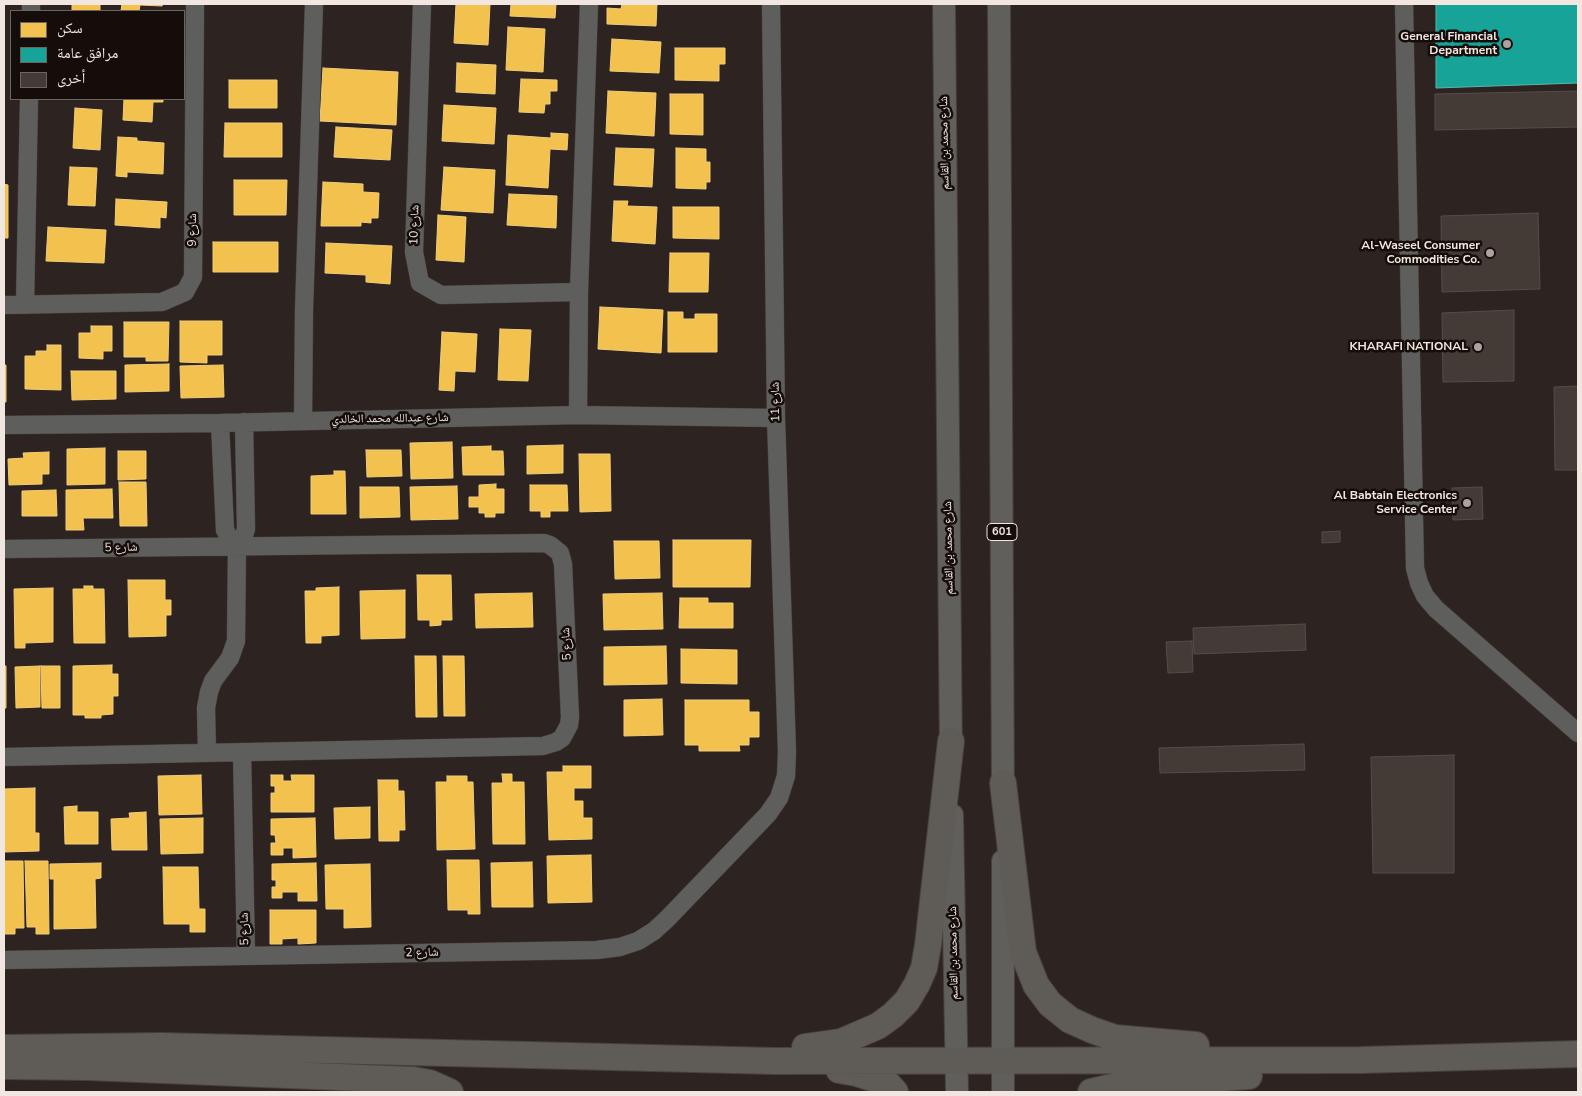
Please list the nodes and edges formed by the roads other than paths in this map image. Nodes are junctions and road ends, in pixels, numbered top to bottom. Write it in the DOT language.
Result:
graph roads {
  1 [pos="195,4"];
  2 [pos="314,4"];
  3 [pos="422,4"];
  4 [pos="589,4"];
  5 [pos="771,4"];
  6 [pos="933,4"];
  7 [pos="944,4"];
  8 [pos="1000,4"];
  9 [pos="1404,4"];
  10 [pos="945,85"];
  11 [pos="29,100"];
  12 [pos="580,292"];
  13 [pos="4,305"];
  14 [pos="25,305"];
  15 [pos="578,415"];
  16 [pos="776,418"];
  17 [pos="244,422"];
  18 [pos="303,422"];
  19 [pos="220,423"];
  20 [pos="4,425"];
  21 [pos="237,547"];
  22 [pos="4,549"];
  23 [pos="1578,734"];
  24 [pos="951,741"];
  25 [pos="206,752"];
  26 [pos="242,752"];
  27 [pos="4,757"];
  28 [pos="1003,782"];
  29 [pos="779,798"];
  30 [pos="246,956"];
  31 [pos="4,960"];
  32 [pos="4,1048"];
  33 [pos="1578,1054"];
  34 [pos="538,1056"];
  35 [pos="1361,1060"];
  36 [pos="774,1061"];
  37 [pos="956,1061"];
  38 [pos="1002,1061"];
  39 [pos="4,1066"];
  40 [pos="450,1092"];
  41 [pos="896,1092"];
  42 [pos="957,1092"];
  43 [pos="1003,1092"];
  44 [pos="1091,1092"];
  1 -- 14 [label="street, شارع 9"];
  2 -- 18 [label="street"];
  3 -- 12 [label="street, شارع 10"];
  4 -- 12 [label="street"];
  5 -- 16 [label="street, شارع 11"];
  6 -- 10 [label="street"];
  7 -- 10 [label="main road, شارع محمد بن القاسم"];
  8 -- 28 [label="main road, 601"];
  9 -- 23 [label="street"];
  10 -- 24 [label="main road, شارع محمد بن القاسم"];
  11 -- 14 [label="street"];
  12 -- 15 [label="street"];
  13 -- 14 [label="street, شارع 9"];
  15 -- 16 [label="street, شارع عبدالله محمد الخالدي"];
  15 -- 18 [label="street, شارع عبدالله محمد الخالدي"];
  16 -- 29 [label="street, شارع 11"];
  17 -- 18 [label="street, شارع عبدالله محمد الخالدي"];
  17 -- 19 [label="street, شارع عبدالله محمد الخالدي"];
  17 -- 21 [label="street"];
  19 -- 20 [label="street, شارع عبدالله محمد الخالدي"];
  19 -- 21 [label="street"];
  21 -- 22 [label="street, شارع 5"];
  21 -- 25 [label="street"];
  21 -- 26 [label="street, شارع 5"];
  24 -- 34 [label="highway"];
  24 -- 37 [label="main road, شارع محمد بن القاسم"];
  25 -- 26 [label="street, شارع 5"];
  25 -- 27 [label="street, شارع 5"];
  26 -- 30 [label="street, شارع 5"];
  28 -- 35 [label="highway"];
  28 -- 38 [label="main road, 601"];
  29 -- 30 [label="street, شارع 2"];
  30 -- 31 [label="street, شارع 2"];
  32 -- 34 [label="highway"];
  33 -- 35 [label="highway"];
  34 -- 36 [label="highway"];
  35 -- 38 [label="highway"];
  35 -- 44 [label="highway"];
  36 -- 37 [label="highway"];
  36 -- 41 [label="highway"];
  37 -- 38 [label="highway"];
  37 -- 42 [label="main road, شارع محمد بن القاسم"];
  38 -- 43 [label="main road, 601"];
  39 -- 40 [label="highway"];
}
